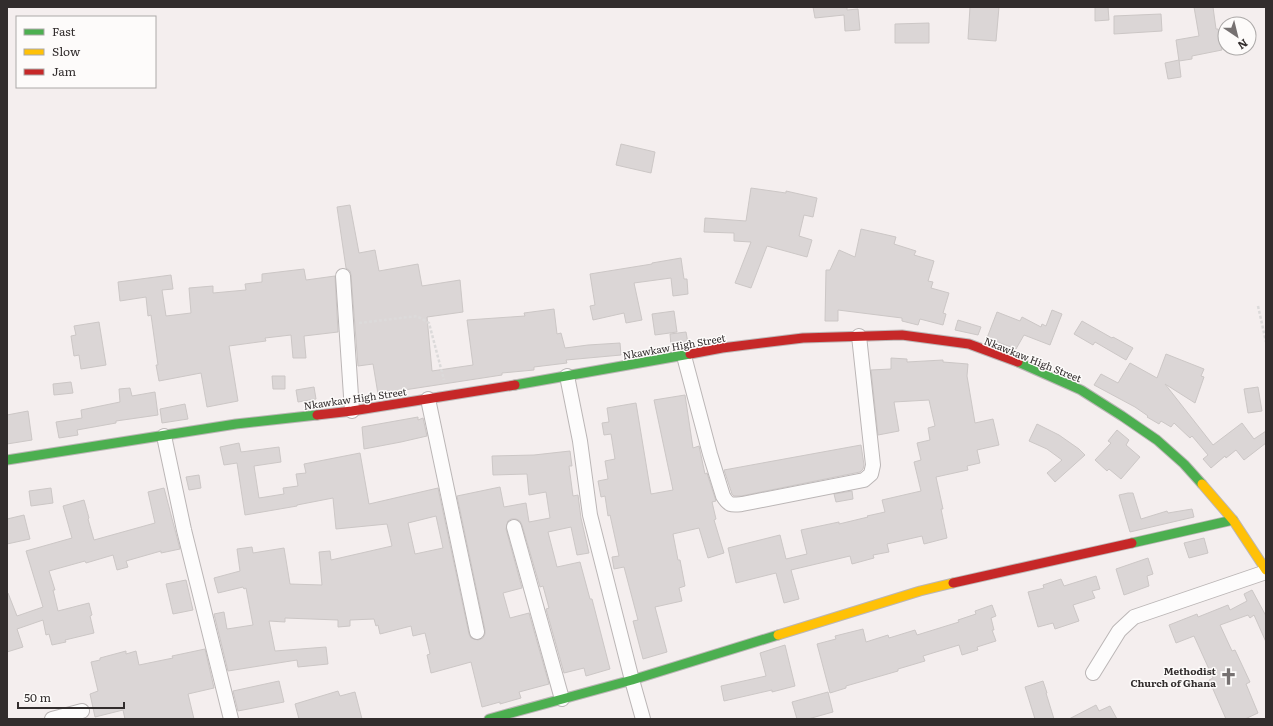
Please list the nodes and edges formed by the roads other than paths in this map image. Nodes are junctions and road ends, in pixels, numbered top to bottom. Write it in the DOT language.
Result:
graph roads {
  1 [pos="343,276"];
  2 [pos="859,336"];
  3 [pos="684,356"];
  4 [pos="567,376"];
  5 [pos="428,399"];
  6 [pos="352,411"];
  7 [pos="164,436"];
  8 [pos="7,460"];
  9 [pos="1233,520"];
  10 [pos="514,527"];
  11 [pos="1266,571"];
  12 [pos="477,632"];
  13 [pos="1092,673"];
  14 [pos="632,680"];
  15 [pos="562,699"];
  16 [pos="82,711"];
  17 [pos="52,719"];
  18 [pos="231,719"];
  19 [pos="489,719"];
  20 [pos="643,719"];
  1 -- 6 [label="street"];
  2 -- 3 [label="main road, Nkawkaw High Street"];
  2 -- 3 [label="street"];
  2 -- 9 [label="main road, Nkawkaw High Street"];
  3 -- 4 [label="main road, Nkawkaw High Street"];
  4 -- 5 [label="main road, Nkawkaw High Street"];
  4 -- 14 [label="street"];
  5 -- 6 [label="main road, Nkawkaw High Street"];
  5 -- 12 [label="street"];
  6 -- 7 [label="main road, Nkawkaw High Street"];
  7 -- 8 [label="main road, Nkawkaw High Street"];
  7 -- 18 [label="street"];
  9 -- 11 [label="main road, Nkawkaw High Street"];
  9 -- 14 [label="main road"];
  10 -- 15 [label="street"];
  11 -- 13 [label="street"];
  14 -- 15 [label="main road"];
  14 -- 20 [label="street"];
  15 -- 19 [label="main road"];
  16 -- 17 [label="street"];
}
